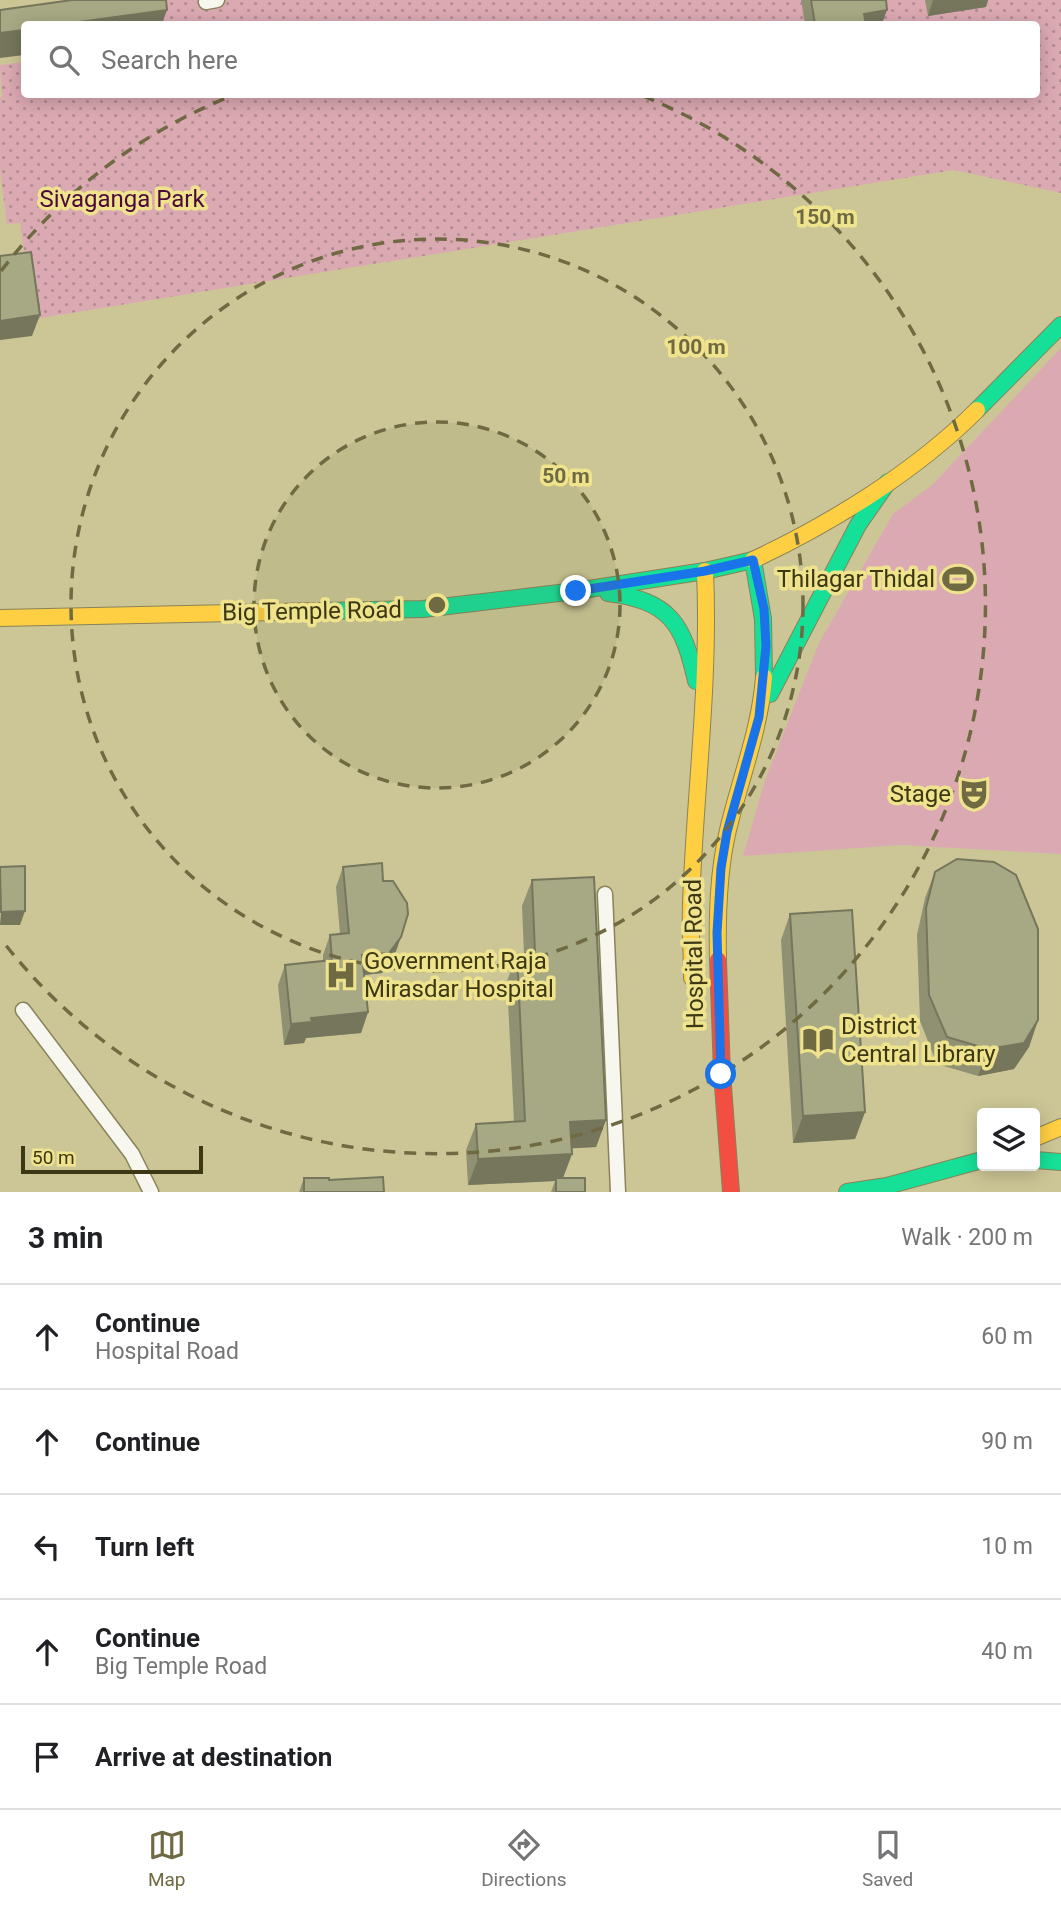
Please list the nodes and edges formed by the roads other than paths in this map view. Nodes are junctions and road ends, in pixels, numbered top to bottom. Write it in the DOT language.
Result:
graph roads {
  1 [pos="1061,325"];
  2 [pos="888,482"];
  3 [pos="753,560"];
  4 [pos="705,571"];
  5 [pos="576,591"];
  6 [pos="0,618"];
  7 [pos="759,717"];
  8 [pos="704,721"];
  9 [pos="605,894"];
  10 [pos="694,998"];
  11 [pos="23,1010"];
  12 [pos="1061,1127"];
  13 [pos="1040,1136"];
  14 [pos="1040,1160"];
  15 [pos="977,1161"];
  16 [pos="1061,1162"];
  17 [pos="151,1192"];
  18 [pos="618,1192"];
  19 [pos="731,1192"];
  20 [pos="847,1192"];
  1 -- 2 [label="main road"];
  2 -- 3 [label="main road, Big Temple Road"];
  2 -- 7 [label="main road"];
  3 -- 4 [label="main road, Big Temple Road"];
  3 -- 7 [label="main road"];
  4 -- 5 [label="main road, Big Temple Road"];
  4 -- 8 [label="main road"];
  5 -- 6 [label="main road, Big Temple Road"];
  5 -- 8 [label="main road"];
  7 -- 19 [label="main road, Hospital Road"];
  8 -- 10 [label="main road, Hospital Road"];
  9 -- 18 [label="lane"];
  11 -- 17 [label="lane"];
  12 -- 13 [label="main road"];
  14 -- 16 [label="main road"];
  15 -- 20 [label="main road"];
}
